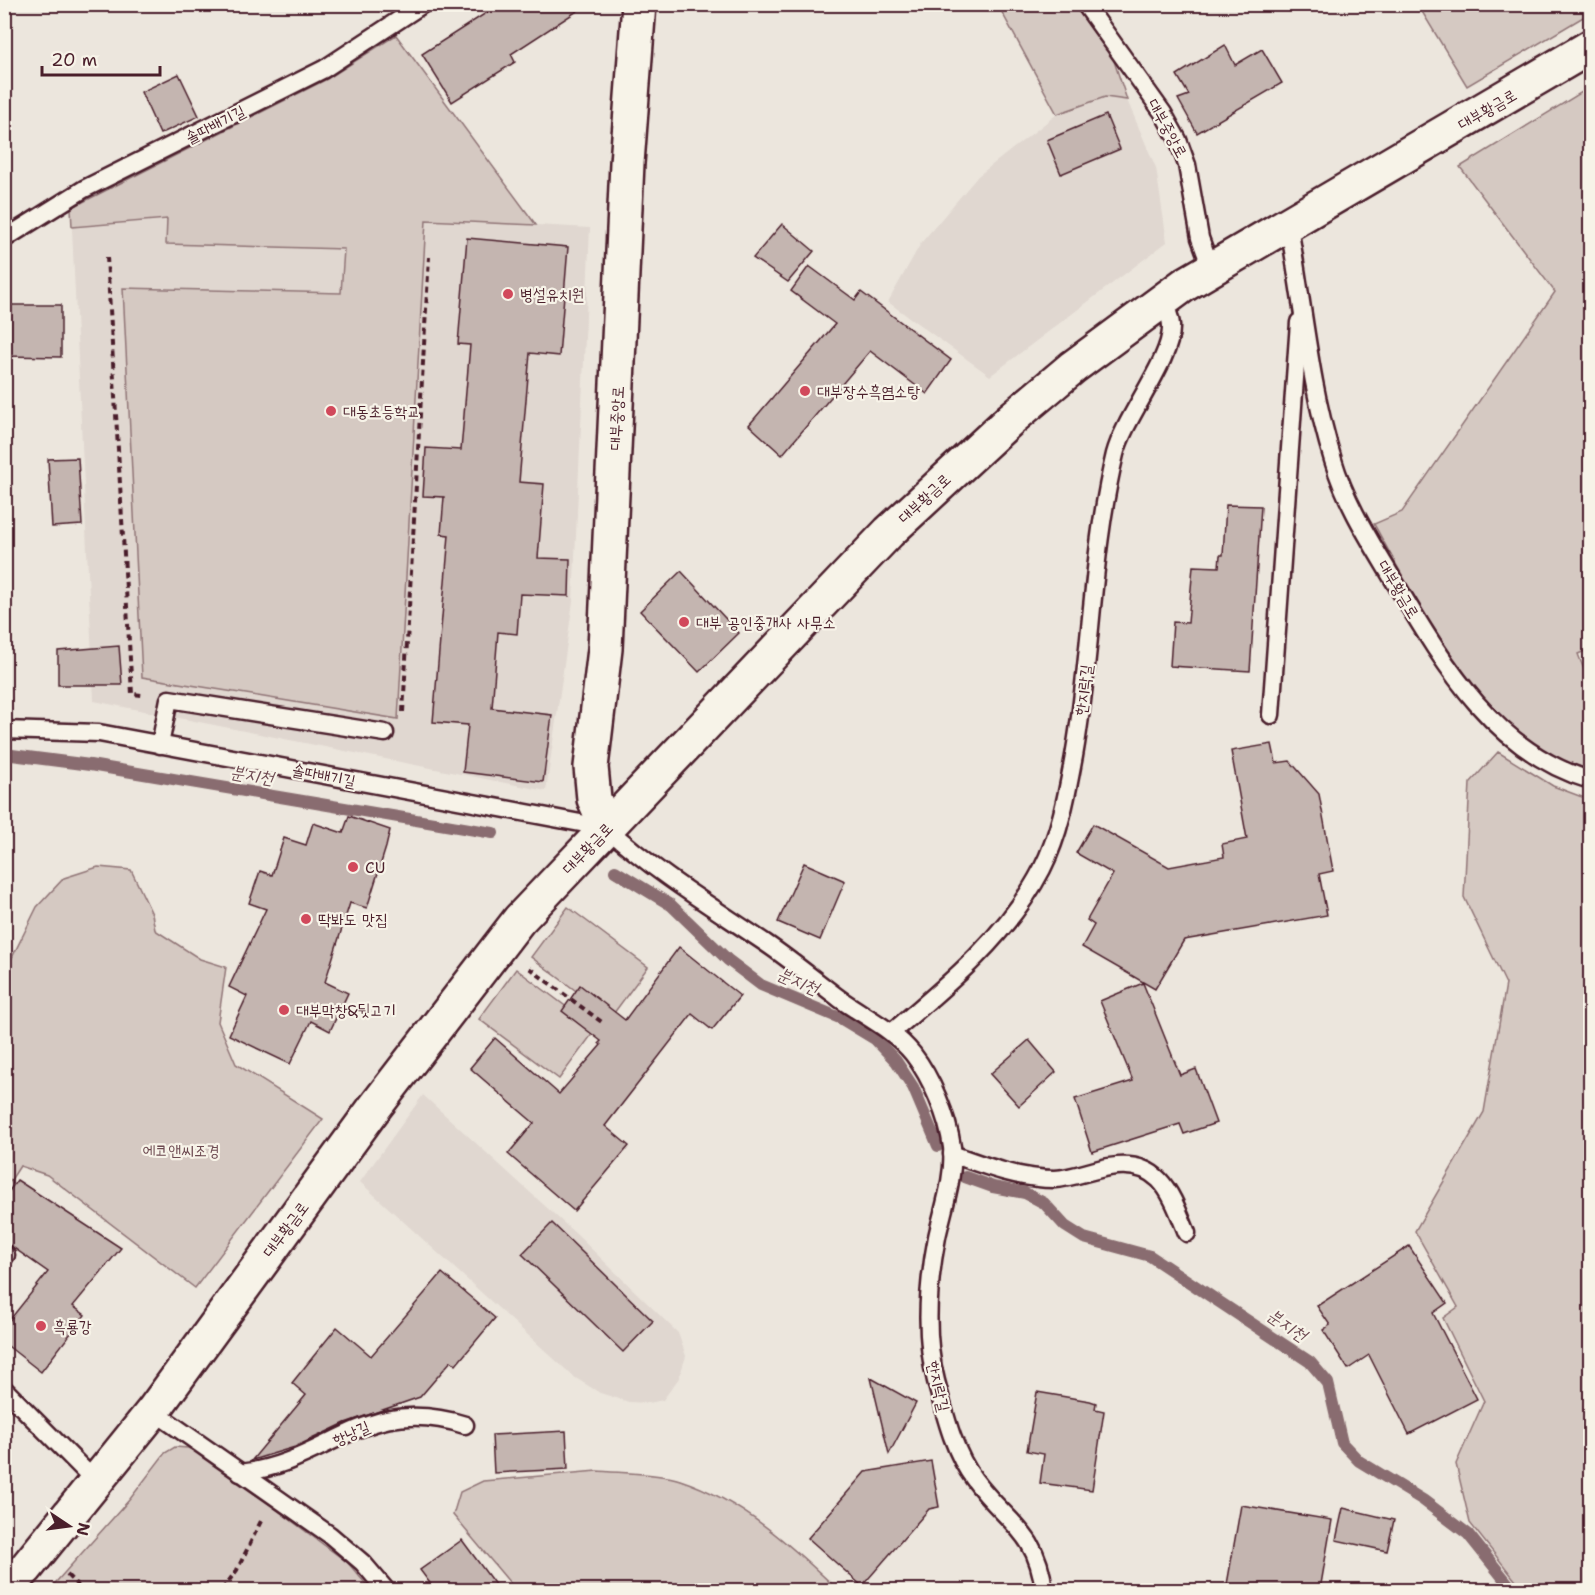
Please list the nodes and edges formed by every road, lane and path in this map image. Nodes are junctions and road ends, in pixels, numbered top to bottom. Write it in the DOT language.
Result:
graph roads {
  1 [pos="423,4"];
  2 [pos="639,4"];
  3 [pos="1085,4"];
  4 [pos="1590,47"];
  5 [pos="1287,222"];
  6 [pos="4,239"];
  7 [pos="107,257"];
  8 [pos="429,257"];
  9 [pos="1211,268"];
  10 [pos="1301,294"];
  11 [pos="1163,300"];
  12 [pos="169,699"];
  13 [pos="1271,715"];
  14 [pos="4,730"];
  15 [pos="385,733"];
  16 [pos="160,745"];
  17 [pos="1590,780"];
  18 [pos="607,828"];
  19 [pos="528,967"];
  20 [pos="603,1023"];
  21 [pos="892,1032"];
  22 [pos="952,1154"];
  23 [pos="1187,1233"];
  24 [pos="4,1389"];
  25 [pos="153,1412"];
  26 [pos="465,1425"];
  27 [pos="240,1473"];
  28 [pos="95,1481"];
  29 [pos="273,1496"];
  30 [pos="4,1590"];
  31 [pos="222,1590"];
  32 [pos="386,1590"];
  33 [pos="1044,1590"];
  1 -- 6 [label="lane, 솔따배기길"];
  2 -- 18 [label="main road, 대부중앙로"];
  3 -- 9 [label="lane, 대부중앙로"];
  4 -- 5 [label="main road, 대부황금로"];
  5 -- 9 [label="main road, 대부황금로"];
  5 -- 10 [label="lane, 대부황금로"];
  7 -- 12 [label="path"];
  8 -- 15 [label="path"];
  9 -- 11 [label="main road, 대부황금로"];
  10 -- 13 [label="lane, 대부황금로"];
  10 -- 17 [label="lane, 대부황금로"];
  11 -- 18 [label="main road, 대부황금로"];
  11 -- 21 [label="lane, 한지락길"];
  12 -- 15 [label="lane"];
  12 -- 16 [label="lane"];
  14 -- 16 [label="lane, 솔따배기길"];
  16 -- 18 [label="lane, 솔따배기길"];
  18 -- 21 [label="lane, 한지락길"];
  18 -- 25 [label="main road, 대부황금로"];
  19 -- 20 [label="path"];
  21 -- 22 [label="lane, 한지락길"];
  22 -- 23 [label="lane"];
  22 -- 33 [label="lane, 한지락길"];
  24 -- 28 [label="lane"];
  25 -- 27 [label="lane"];
  25 -- 28 [label="main road, 대부황금로"];
  26 -- 27 [label="lane, 항낭길"];
  27 -- 29 [label="lane"];
  28 -- 30 [label="main road, 대부황금로"];
  29 -- 31 [label="path"];
  29 -- 32 [label="lane"];
}
